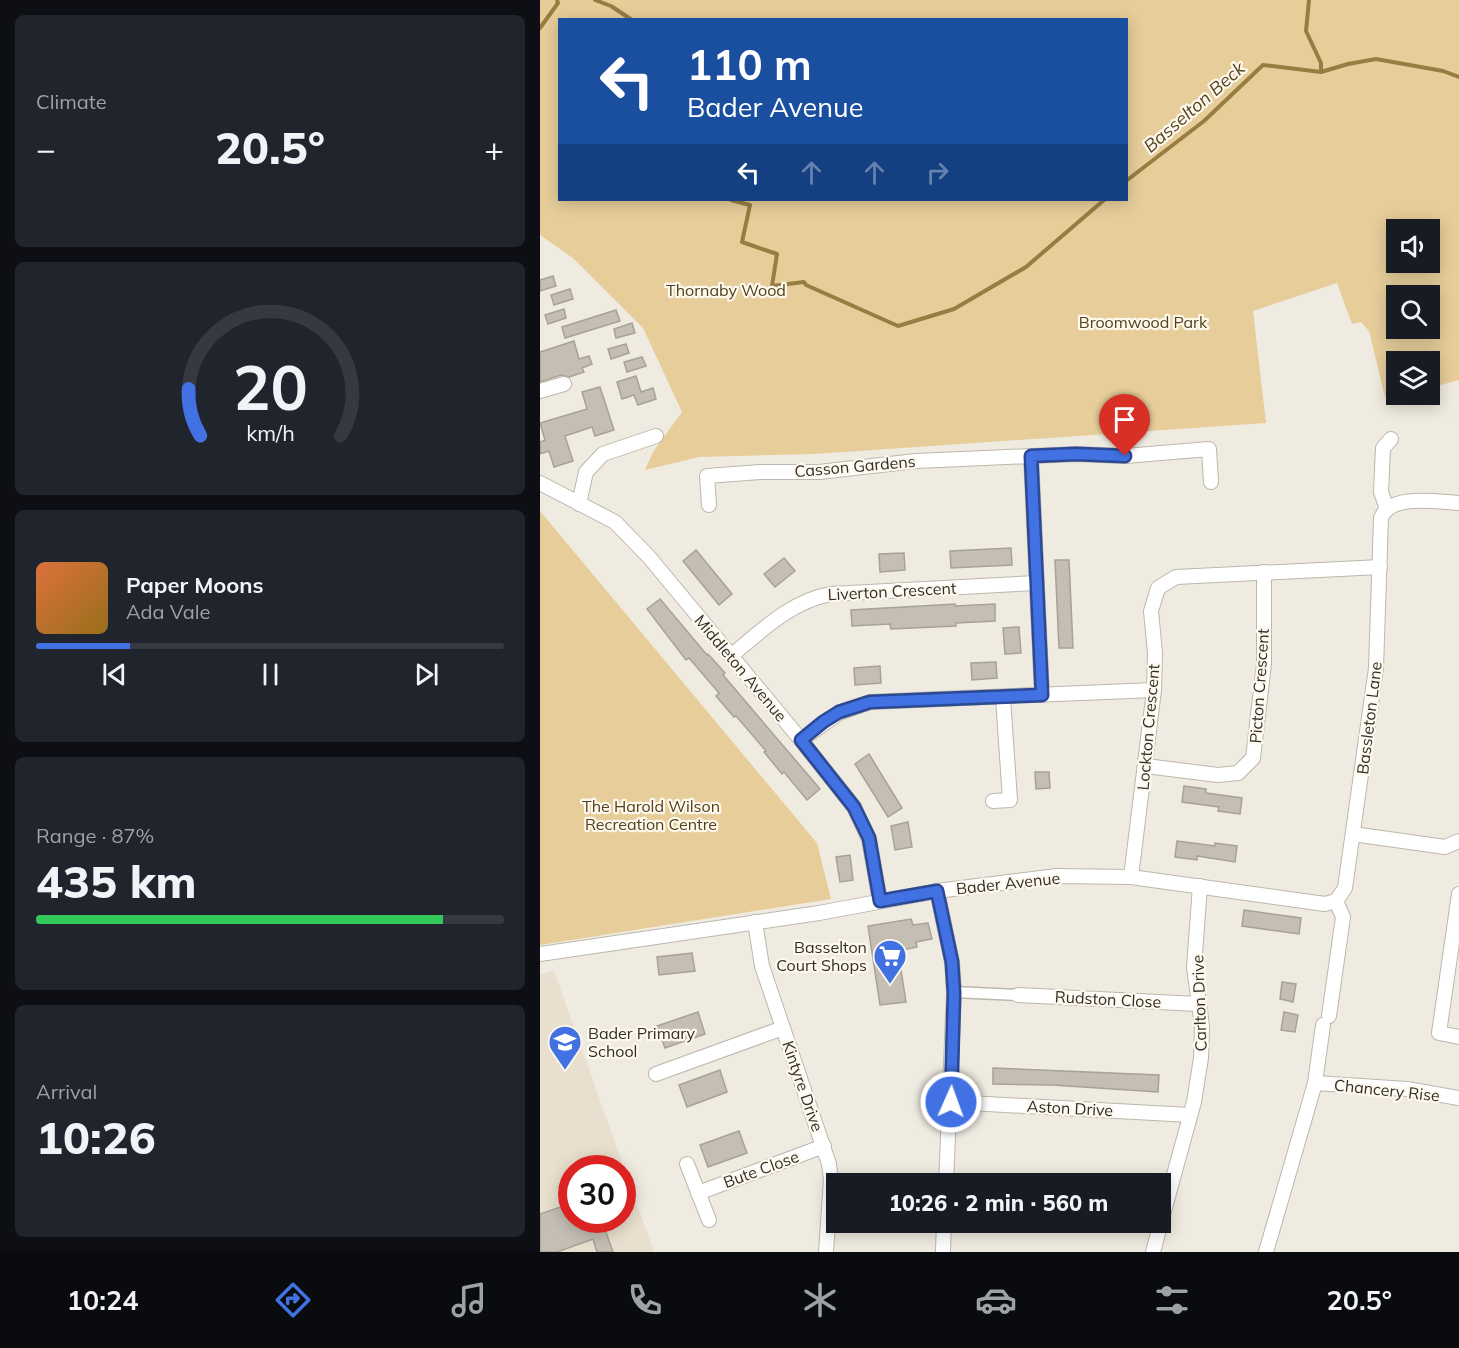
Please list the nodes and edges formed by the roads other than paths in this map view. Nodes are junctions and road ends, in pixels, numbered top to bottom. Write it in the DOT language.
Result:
graph roads {
  1 [pos="564,384"];
  2 [pos="540,391"];
  3 [pos="656,436"];
  4 [pos="1391,439"];
  5 [pos="1031,456"];
  6 [pos="1211,482"];
  7 [pos="540,483"];
  8 [pos="1459,503"];
  9 [pos="579,504"];
  10 [pos="709,505"];
  11 [pos="1387,509"];
  12 [pos="1380,567"];
  13 [pos="1264,572"];
  14 [pos="1036,583"];
  15 [pos="731,656"];
  16 [pos="1154,690"];
  17 [pos="1042,695"];
  18 [pos="1003,698"];
  19 [pos="801,740"];
  20 [pos="1146,766"];
  21 [pos="993,801"];
  22 [pos="1353,834"];
  23 [pos="1459,845"];
  24 [pos="1131,877"];
  25 [pos="1200,886"];
  26 [pos="937,891"];
  27 [pos="1459,894"];
  28 [pos="880,901"];
  29 [pos="1336,901"];
  30 [pos="755,922"];
  31 [pos="1456,931"];
  32 [pos="540,954"];
  33 [pos="954,993"];
  34 [pos="1018,994"];
  35 [pos="1198,1004"];
  36 [pos="783,1028"];
  37 [pos="1459,1037"];
  38 [pos="657,1074"];
  39 [pos="1315,1083"];
  40 [pos="1459,1098"];
  41 [pos="951,1102"];
  42 [pos="1190,1115"];
  43 [pos="824,1146"];
  44 [pos="687,1164"];
  45 [pos="947,1173"];
  46 [pos="1171,1185"];
  47 [pos="698,1193"];
  48 [pos="709,1220"];
  49 [pos="944,1233"];
  50 [pos="1158,1233"];
  51 [pos="826,1252"];
  52 [pos="943,1252"];
  53 [pos="1153,1252"];
  54 [pos="1266,1252"];
  1 -- 2 [label="street"];
  3 -- 9 [label="street"];
  4 -- 11 [label="street, Bassleton Lane"];
  5 -- 6 [label="street, Casson Gardens"];
  5 -- 10 [label="street, Casson Gardens"];
  5 -- 14 [label="street"];
  7 -- 9 [label="street, Middleton Avenue"];
  8 -- 11 [label="street"];
  9 -- 15 [label="street, Middleton Avenue"];
  11 -- 12 [label="street, Bassleton Lane"];
  12 -- 13 [label="street, Lockton Crescent"];
  12 -- 22 [label="street, Bassleton Lane"];
  13 -- 16 [label="street, Lockton Crescent"];
  13 -- 20 [label="street, Picton Crescent"];
  14 -- 15 [label="street, Liverton Crescent"];
  14 -- 17 [label="street"];
  15 -- 19 [label="street, Middleton Avenue"];
  16 -- 17 [label="street"];
  16 -- 20 [label="street, Lockton Crescent"];
  17 -- 18 [label="street"];
  18 -- 19 [label="street"];
  18 -- 21 [label="street"];
  19 -- 28 [label="street, Middleton Avenue"];
  20 -- 24 [label="street, Lockton Crescent"];
  22 -- 23 [label="street"];
  22 -- 29 [label="street, Bassleton Lane"];
  24 -- 25 [label="street, Bader Avenue"];
  24 -- 26 [label="street, Bader Avenue"];
  25 -- 29 [label="street, Bader Avenue"];
  25 -- 35 [label="street, Carlton Drive"];
  26 -- 28 [label="street, Bader Avenue"];
  26 -- 33 [label="street"];
  27 -- 31 [label="street"];
  28 -- 30 [label="street, Bader Avenue"];
  29 -- 39 [label="street"];
  30 -- 32 [label="street, Bader Avenue"];
  30 -- 36 [label="street, Kintyre Drive"];
  31 -- 37 [label="street"];
  33 -- 34 [label="street"];
  33 -- 41 [label="street"];
  34 -- 35 [label="street, Rudston Close"];
  35 -- 42 [label="street, Carlton Drive"];
  36 -- 38 [label="street"];
  36 -- 43 [label="street, Kintyre Drive"];
  39 -- 40 [label="street, Chancery Rise"];
  39 -- 54 [label="street"];
  41 -- 42 [label="street, Aston Drive"];
  41 -- 45 [label="street"];
  42 -- 46 [label="street, Carlton Drive"];
  43 -- 47 [label="street, Bute Close"];
  43 -- 51 [label="street, Kintyre Drive"];
  44 -- 47 [label="street"];
  47 -- 48 [label="street"];
  49 -- 52 [label="street"];
  50 -- 53 [label="street, Carlton Drive"];
}
